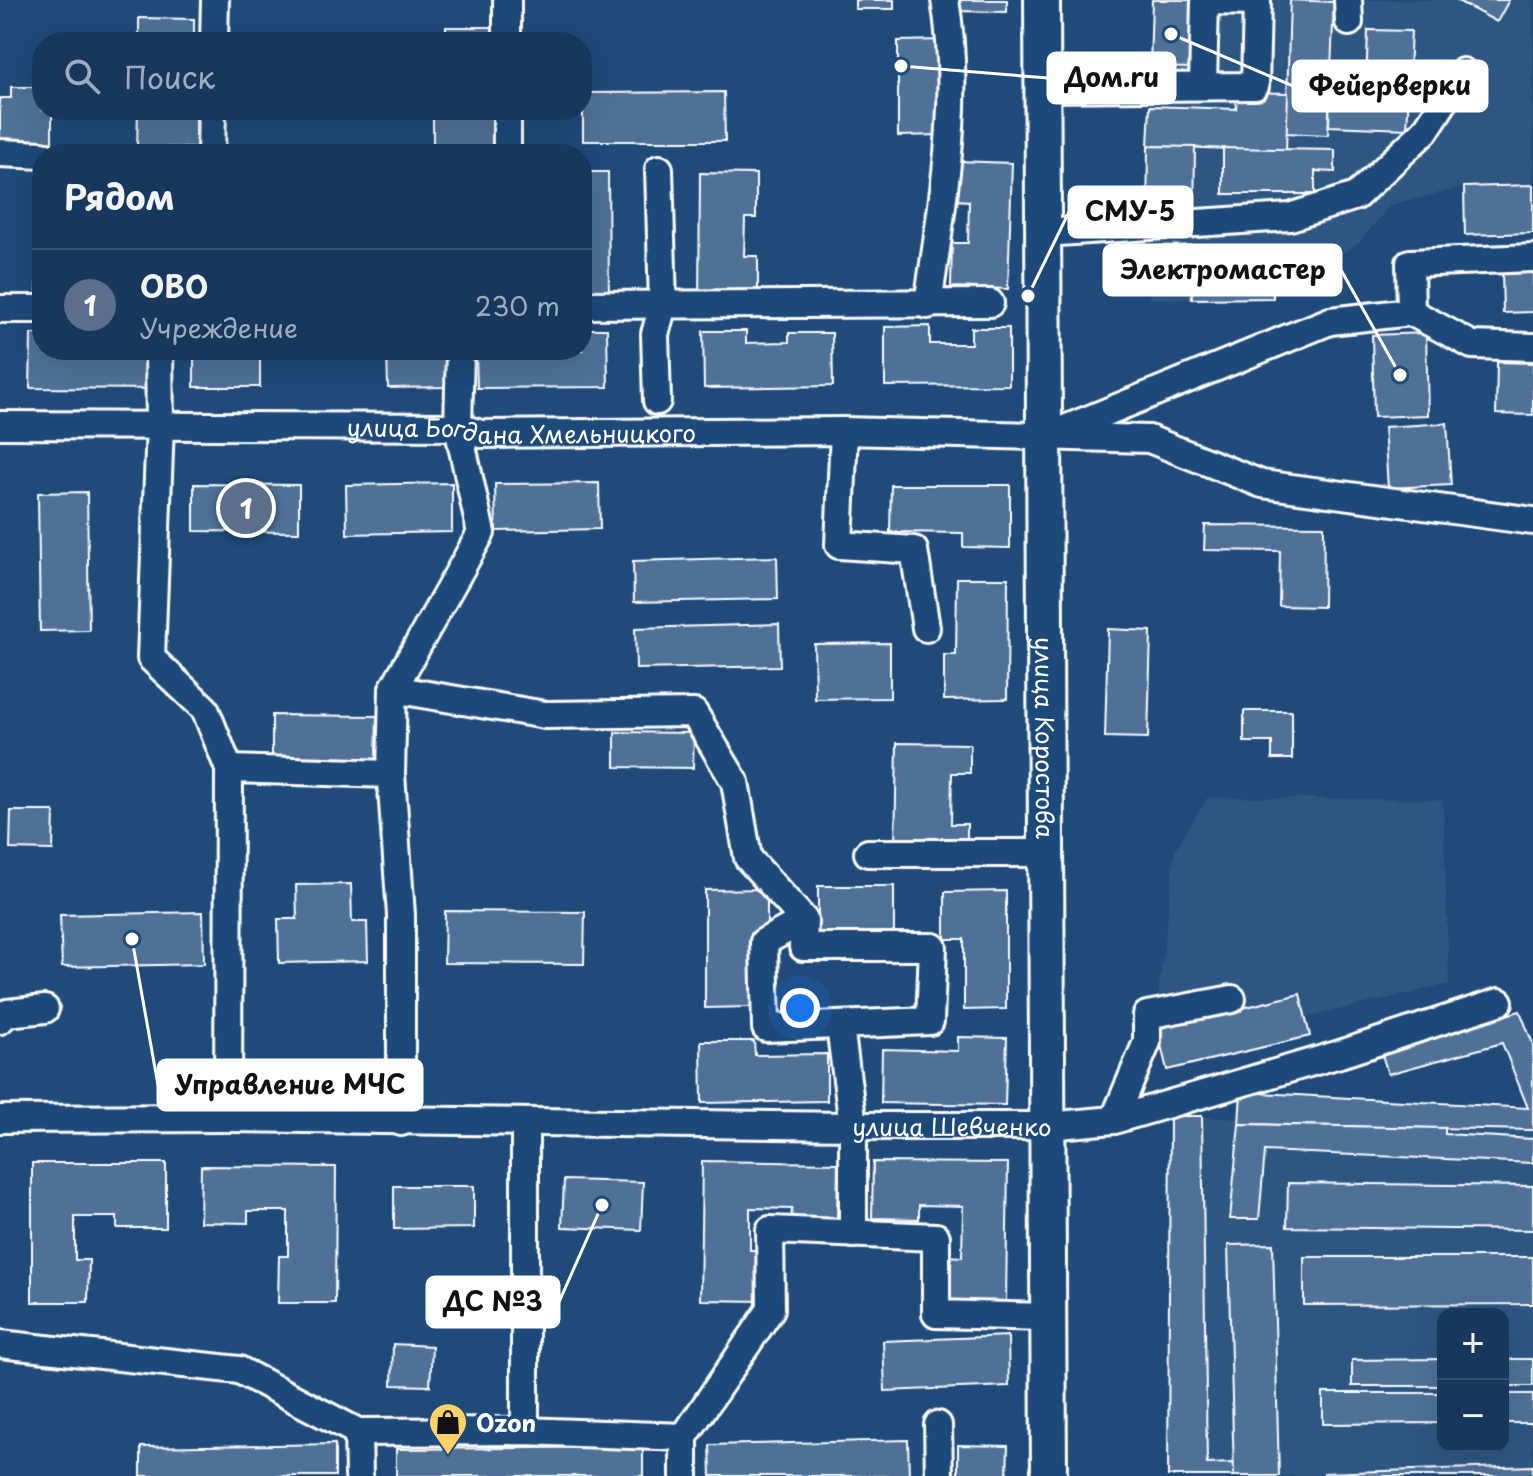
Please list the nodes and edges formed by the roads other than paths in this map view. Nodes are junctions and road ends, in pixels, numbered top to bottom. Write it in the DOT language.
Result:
graph roads {
  1 [pos="215,0"];
  2 [pos="507,0"];
  3 [pos="945,0"];
  4 [pos="1042,0"];
  5 [pos="214,32"];
  6 [pos="507,32"];
  7 [pos="1463,72"];
  8 [pos="1203,85"];
  9 [pos="1042,88"];
  10 [pos="212,120"];
  11 [pos="507,120"];
  12 [pos="211,144"];
  13 [pos="507,144"];
  14 [pos="0,153"];
  15 [pos="32,155"];
  16 [pos="659,169"];
  17 [pos="1043,233"];
  18 [pos="1533,258"];
  19 [pos="990,303"];
  20 [pos="592,305"];
  21 [pos="663,305"];
  22 [pos="928,305"];
  23 [pos="0,309"];
  24 [pos="32,309"];
  25 [pos="1411,312"];
  26 [pos="1533,347"];
  27 [pos="159,360"];
  28 [pos="460,360"];
  29 [pos="657,401"];
  30 [pos="0,425"];
  31 [pos="160,425"];
  32 [pos="458,427"];
  33 [pos="844,431"];
  34 [pos="1044,437"];
  35 [pos="1533,521"];
  36 [pos="926,628"];
  37 [pos="393,689"];
  38 [pos="229,769"];
  39 [pos="391,774"];
  40 [pos="868,853"];
  41 [pos="1046,853"];
  42 [pos="804,920"];
  43 [pos="1232,999"];
  44 [pos="1499,1002"];
  45 [pos="45,1009"];
  46 [pos="0,1020"];
  47 [pos="840,1026"];
  48 [pos="228,1118"];
  49 [pos="0,1119"];
  50 [pos="1114,1120"];
  51 [pos="401,1122"];
  52 [pos="525,1122"];
  53 [pos="853,1126"];
  54 [pos="1047,1126"];
  55 [pos="853,1234"];
  56 [pos="1048,1317"];
  57 [pos="0,1344"];
  58 [pos="938,1425"];
  59 [pos="525,1431"];
  60 [pos="358,1432"];
  61 [pos="684,1437"];
  62 [pos="359,1476"];
  63 [pos="684,1476"];
  64 [pos="939,1476"];
  65 [pos="1049,1476"];
  1 -- 5 [label="street"];
  2 -- 6 [label="street"];
  3 -- 22 [label="street"];
  4 -- 9 [label="main road, улица Коростова"];
  7 -- 17 [label="street"];
  8 -- 9 [label="street"];
  9 -- 17 [label="main road, улица Коростова"];
  10 -- 12 [label="street"];
  11 -- 13 [label="street"];
  14 -- 15 [label="street"];
  16 -- 21 [label="street"];
  17 -- 34 [label="main road, улица Коростова"];
  18 -- 25 [label="street"];
  19 -- 22 [label="street"];
  20 -- 21 [label="street"];
  21 -- 22 [label="street"];
  21 -- 29 [label="street"];
  23 -- 24 [label="street"];
  25 -- 26 [label="street"];
  25 -- 34 [label="street"];
  27 -- 31 [label="street"];
  28 -- 32 [label="street"];
  30 -- 31 [label="street, улица Богдана Хмельницкого"];
  31 -- 32 [label="street, улица Богдана Хмельницкого"];
  31 -- 38 [label="street"];
  32 -- 33 [label="street, улица Богдана Хмельницкого"];
  32 -- 37 [label="street"];
  33 -- 34 [label="street, улица Богдана Хмельницкого"];
  33 -- 36 [label="street"];
  34 -- 35 [label="street, улица Богдана Хмельницкого"];
  34 -- 41 [label="main road, улица Коростова"];
  37 -- 39 [label="street"];
  37 -- 42 [label="street"];
  38 -- 39 [label="street"];
  38 -- 48 [label="street"];
  39 -- 51 [label="street"];
  40 -- 41 [label="street"];
  41 -- 54 [label="main road, улица Коростова"];
  42 -- 47 [label="street"];
  42 -- 47 [label="street"];
  43 -- 50 [label="street"];
  44 -- 50 [label="street"];
  45 -- 46 [label="street"];
  47 -- 53 [label="street"];
  48 -- 49 [label="street, улица Шевченко"];
  48 -- 51 [label="street, улица Шевченко"];
  49 -- 54 [label="street, улица Шевченко"];
  50 -- 54 [label="street"];
  51 -- 52 [label="street, улица Шевченко"];
  52 -- 53 [label="street, улица Шевченко"];
  52 -- 59 [label="street"];
  53 -- 54 [label="street, улица Шевченко"];
  53 -- 55 [label="street"];
  54 -- 56 [label="main road, улица Коростова"];
  55 -- 56 [label="street"];
  55 -- 61 [label="street"];
  56 -- 65 [label="main road, улица Коростова"];
  57 -- 60 [label="street"];
  58 -- 64 [label="street"];
  59 -- 60 [label="street"];
  59 -- 61 [label="street"];
  60 -- 62 [label="street"];
  61 -- 63 [label="street"];
}
